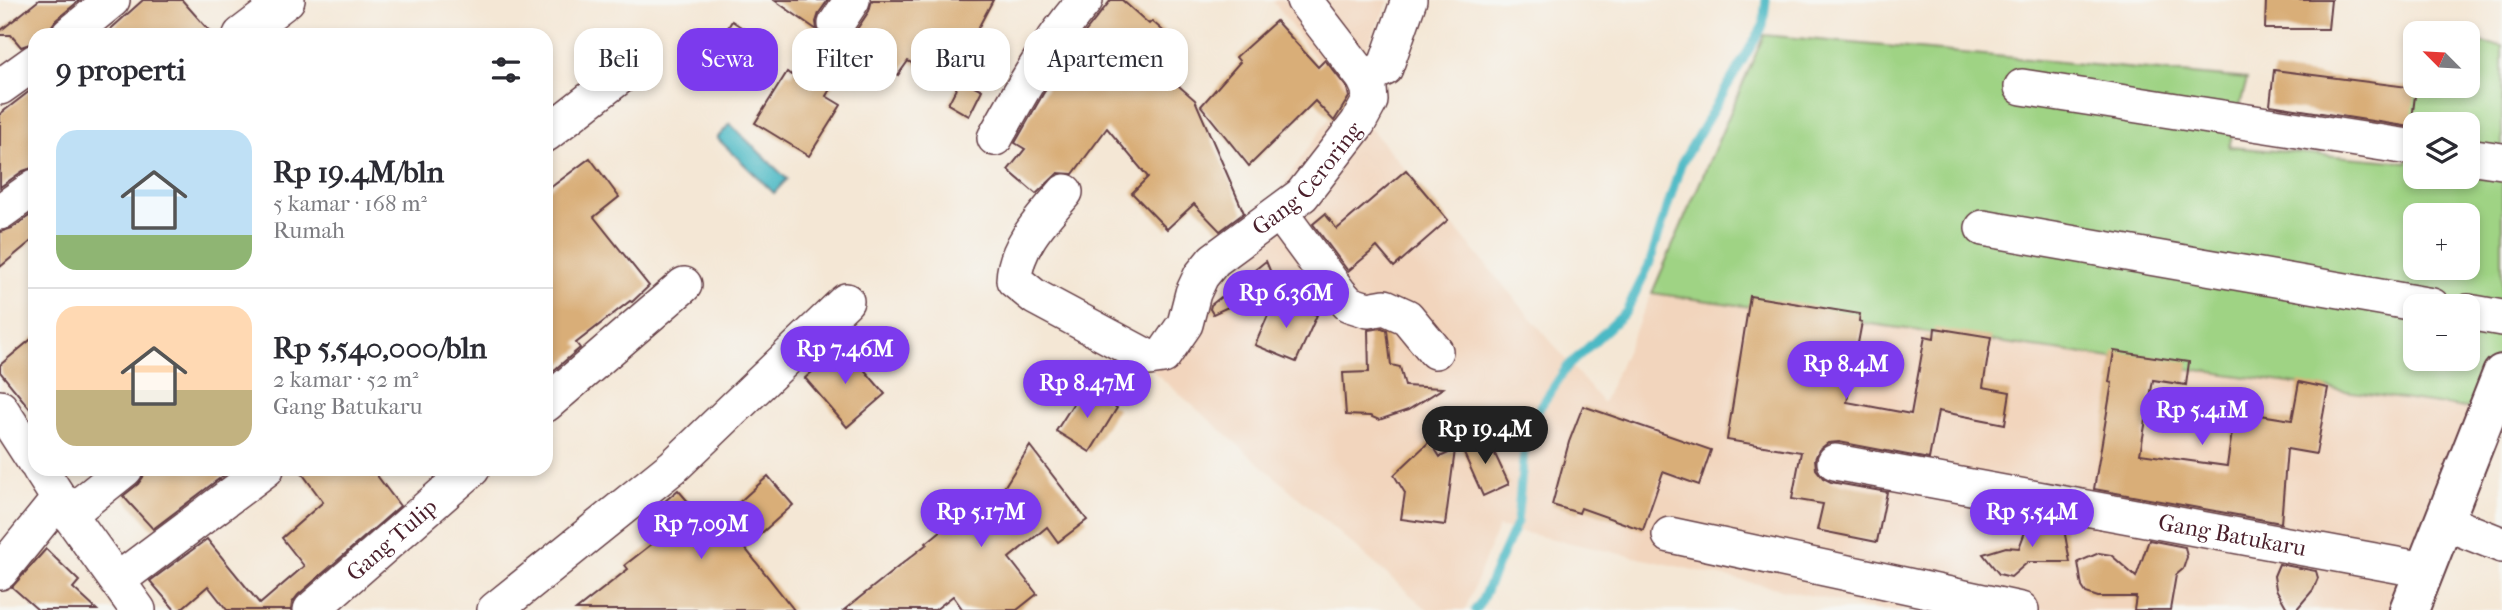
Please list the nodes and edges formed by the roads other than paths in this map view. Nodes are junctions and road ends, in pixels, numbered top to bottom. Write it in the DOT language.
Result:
graph roads {
  1 [pos="287,0"];
  2 [pos="1085,0"];
  3 [pos="1304,0"];
  4 [pos="1409,0"];
  5 [pos="105,3"];
  6 [pos="77,28"];
  7 [pos="250,28"];
  8 [pos="28,67"];
  9 [pos="1364,78"];
  10 [pos="0,87"];
  11 [pos="2022,87"];
  12 [pos="601,91"];
  13 [pos="553,129"];
  14 [pos="995,138"];
  15 [pos="2403,146"];
  16 [pos="2480,158"];
  17 [pos="2502,162"];
  18 [pos="28,192"];
  19 [pos="1065,192"];
  20 [pos="0,212"];
  21 [pos="1280,212"];
  22 [pos="1983,228"];
  23 [pos="684,285"];
  24 [pos="846,301"];
  25 [pos="2403,301"];
  26 [pos="2480,314"];
  27 [pos="2502,318"];
  28 [pos="1435,351"];
  29 [pos="2502,375"];
  30 [pos="553,398"];
  31 [pos="0,408"];
  32 [pos="28,451"];
  33 [pos="1835,462"];
  34 [pos="45,476"];
  35 [pos="113,476"];
  36 [pos="258,476"];
  37 [pos="463,476"];
  38 [pos="64,506"];
  39 [pos="2444,522"];
  40 [pos="1670,535"];
  41 [pos="2502,545"];
  42 [pos="2424,570"];
  43 [pos="0,572"];
  44 [pos="126,599"];
  45 [pos="311,610"];
  46 [pos="495,610"];
  47 [pos="2021,610"];
  48 [pos="2409,610"];
  1 -- 7 [label="street"];
  2 -- 14 [label="street"];
  3 -- 9 [label="street"];
  4 -- 9 [label="street"];
  5 -- 6 [label="street"];
  8 -- 10 [label="street"];
  9 -- 21 [label="street, Gang Ceroring"];
  11 -- 15 [label="street"];
  12 -- 13 [label="street"];
  16 -- 17 [label="street"];
  18 -- 20 [label="street"];
  19 -- 21 [label="street, Gang Ceroring"];
  21 -- 28 [label="street"];
  22 -- 25 [label="street"];
  23 -- 30 [label="street"];
  24 -- 46 [label="street"];
  26 -- 27 [label="street"];
  29 -- 39 [label="street"];
  31 -- 32 [label="street"];
  33 -- 42 [label="street, Gang Batukaru"];
  34 -- 38 [label="street"];
  35 -- 38 [label="street"];
  36 -- 44 [label="street"];
  37 -- 45 [label="street, Gang Tulip"];
  38 -- 43 [label="street"];
  38 -- 44 [label="street"];
  39 -- 41 [label="street"];
  39 -- 42 [label="street"];
  40 -- 47 [label="street"];
  42 -- 48 [label="street"];
}
